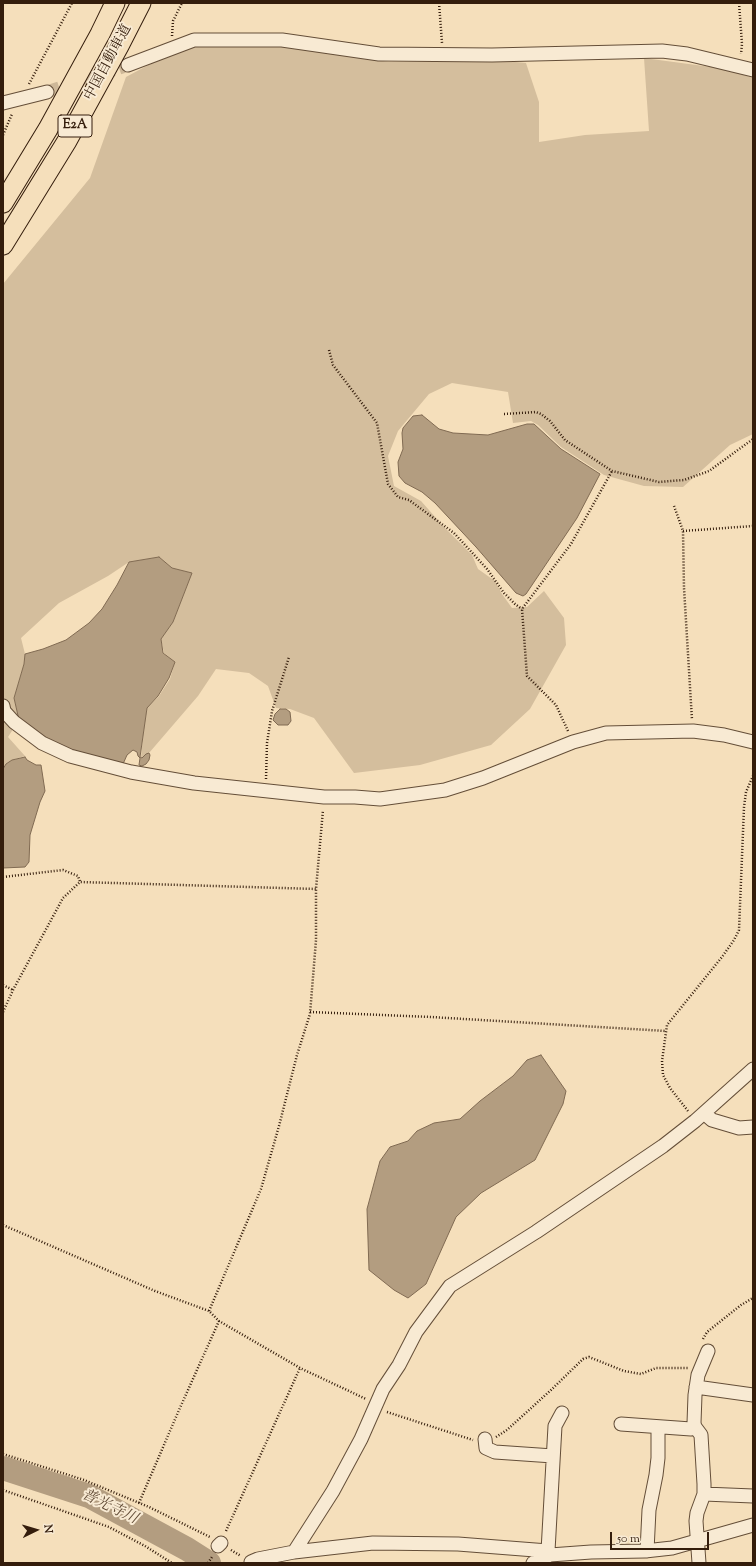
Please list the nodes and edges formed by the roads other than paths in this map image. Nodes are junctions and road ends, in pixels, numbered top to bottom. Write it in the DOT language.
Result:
graph roads {
  1 [pos="115,3"];
  2 [pos="140,3"];
  3 [pos="128,65"];
  4 [pos="747,68"];
  5 [pos="47,92"];
  6 [pos="3,103"];
  7 [pos="3,203"];
  8 [pos="3,245"];
  9 [pos="3,706"];
  10 [pos="753,742"];
  11 [pos="753,1068"];
  12 [pos="700,1117"];
  13 [pos="753,1127"];
  14 [pos="704,1347"];
  15 [pos="696,1388"];
  16 [pos="753,1395"];
  17 [pos="562,1413"];
  18 [pos="621,1424"];
  19 [pos="658,1426"];
  20 [pos="695,1428"];
  21 [pos="485,1439"];
  22 [pos="553,1456"];
  23 [pos="704,1494"];
  24 [pos="753,1496"];
  25 [pos="753,1525"];
  26 [pos="698,1541"];
  27 [pos="647,1551"];
  28 [pos="294,1552"];
  29 [pos="549,1553"];
  30 [pos="251,1562"];
  31 [pos="533,1563"];
  32 [pos="699,1563"];
  1 -- 7 [label="highway, 中国自動車道 / E2A"];
  2 -- 8 [label="highway, 中国自動車道 / E2A"];
  3 -- 4 [label="street"];
  5 -- 6 [label="street"];
  9 -- 10 [label="street"];
  11 -- 12 [label="street"];
  12 -- 13 [label="street"];
  12 -- 28 [label="street"];
  14 -- 15 [label="street"];
  15 -- 16 [label="street"];
  15 -- 20 [label="street"];
  17 -- 22 [label="street"];
  18 -- 19 [label="street"];
  19 -- 20 [label="street"];
  19 -- 27 [label="street"];
  20 -- 23 [label="street"];
  21 -- 22 [label="street"];
  22 -- 29 [label="street"];
  23 -- 24 [label="street"];
  23 -- 26 [label="street"];
  25 -- 26 [label="street"];
  26 -- 27 [label="street"];
  26 -- 32 [label="street"];
  27 -- 29 [label="street"];
  28 -- 29 [label="street"];
  28 -- 30 [label="street"];
  29 -- 31 [label="street"];
}
